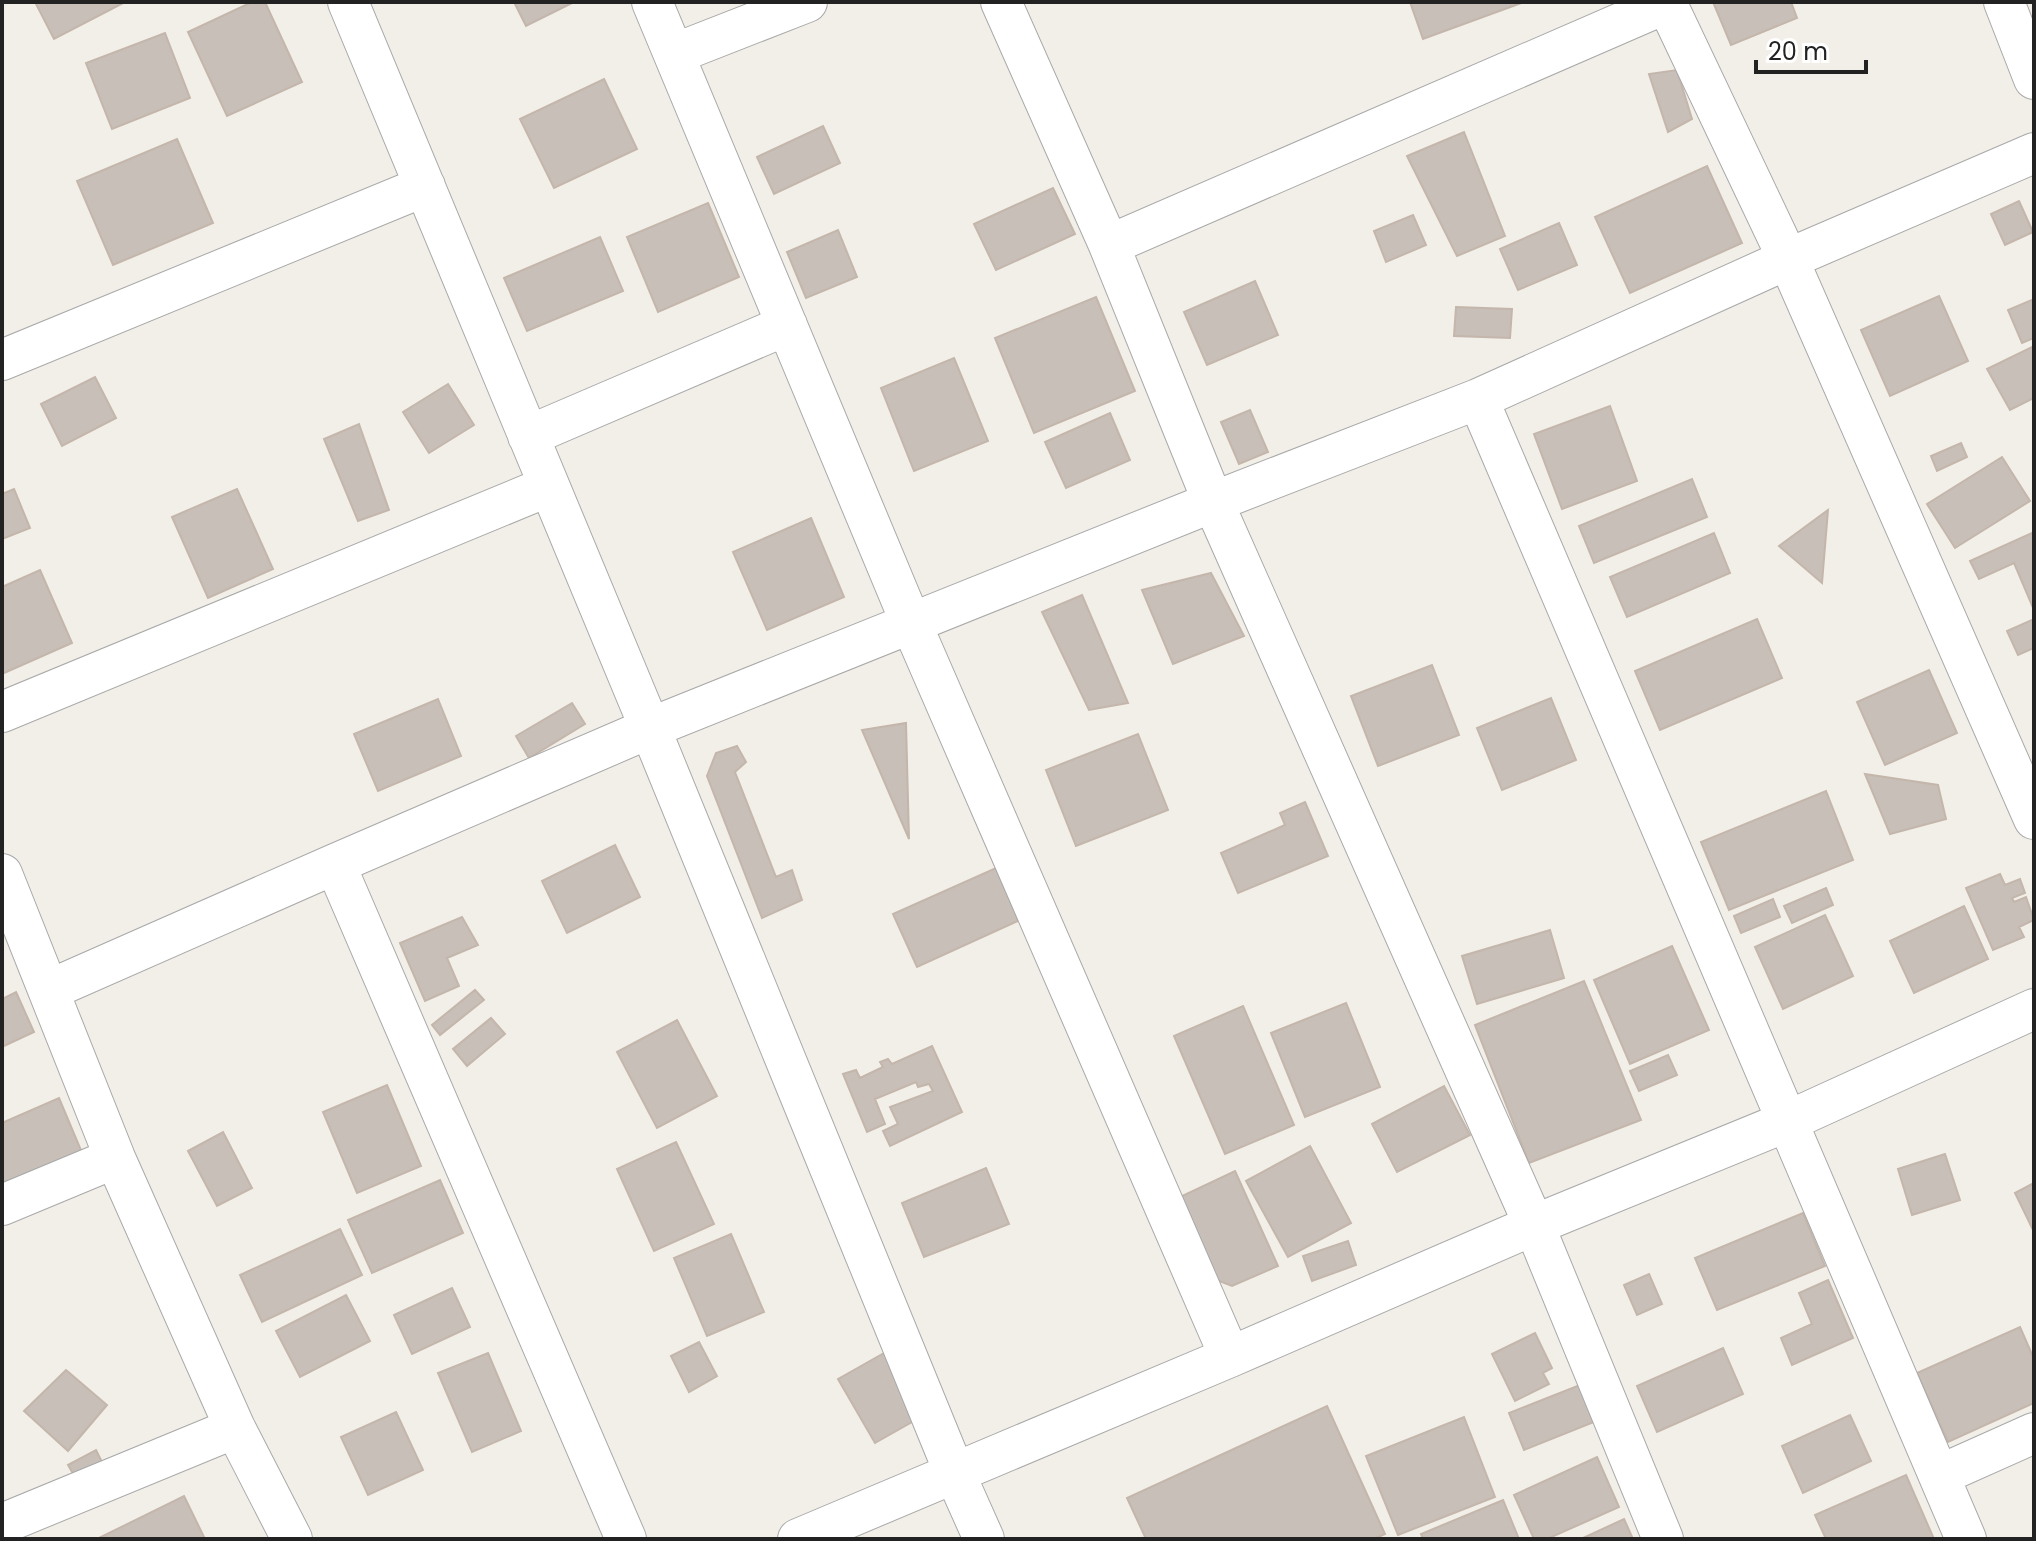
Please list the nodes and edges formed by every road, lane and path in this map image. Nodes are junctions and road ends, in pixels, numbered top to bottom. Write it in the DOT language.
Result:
graph roads {
  1 [pos="348,2"];
  2 [pos="652,2"];
  3 [pos="807,2"];
  4 [pos="1001,2"];
  5 [pos="2004,2"];
  6 [pos="1666,3"];
  7 [pos="674,54"];
  8 [pos="2034,79"];
  9 [pos="2034,153"];
  10 [pos="425,186"];
  11 [pos="1109,245"];
  12 [pos="1788,259"];
  13 [pos="787,325"];
  14 [pos="2,360"];
  15 [pos="1478,399"];
  16 [pos="528,436"];
  17 [pos="549,486"];
  18 [pos="1213,502"];
  19 [pos="911,623"];
  20 [pos="2,712"];
  21 [pos="650,728"];
  22 [pos="2034,819"];
  23 [pos="335,864"];
  24 [pos="2,874"];
  25 [pos="49,990"];
  26 [pos="2034,1009"];
  27 [pos="1788,1121"];
  28 [pos="115,1158"];
  29 [pos="2,1205"];
  30 [pos="1534,1225"];
  31 [pos="1230,1357"];
  32 [pos="235,1428"];
  33 [pos="2034,1433"];
  34 [pos="955,1474"];
  35 [pos="1940,1475"];
  36 [pos="2,1524"];
  37 [pos="292,1539"];
  38 [pos="626,1539"];
  39 [pos="798,1539"];
  40 [pos="984,1539"];
  41 [pos="1663,1539"];
  42 [pos="1966,1539"];
  1 -- 10 [label="street"];
  2 -- 7 [label="street"];
  3 -- 7 [label="street"];
  4 -- 11 [label="street"];
  5 -- 8 [label="street"];
  6 -- 11 [label="street"];
  6 -- 12 [label="street"];
  7 -- 13 [label="street"];
  9 -- 12 [label="street"];
  10 -- 14 [label="street"];
  10 -- 16 [label="street"];
  11 -- 18 [label="street"];
  12 -- 15 [label="street"];
  12 -- 22 [label="street"];
  13 -- 16 [label="street"];
  13 -- 19 [label="street"];
  15 -- 18 [label="street"];
  15 -- 27 [label="street"];
  16 -- 17 [label="street"];
  17 -- 20 [label="street"];
  17 -- 21 [label="street"];
  18 -- 19 [label="street"];
  18 -- 30 [label="street"];
  19 -- 21 [label="street"];
  19 -- 31 [label="street"];
  21 -- 23 [label="street"];
  21 -- 34 [label="street"];
  23 -- 25 [label="street"];
  23 -- 38 [label="street"];
  24 -- 25 [label="street"];
  25 -- 28 [label="street"];
  26 -- 27 [label="street"];
  27 -- 30 [label="street"];
  27 -- 35 [label="street"];
  28 -- 29 [label="street"];
  28 -- 32 [label="street"];
  30 -- 31 [label="street"];
  30 -- 41 [label="street"];
  31 -- 34 [label="street"];
  32 -- 36 [label="street"];
  32 -- 37 [label="street"];
  33 -- 35 [label="street"];
  34 -- 39 [label="street"];
  34 -- 40 [label="street"];
  35 -- 42 [label="street"];
}
